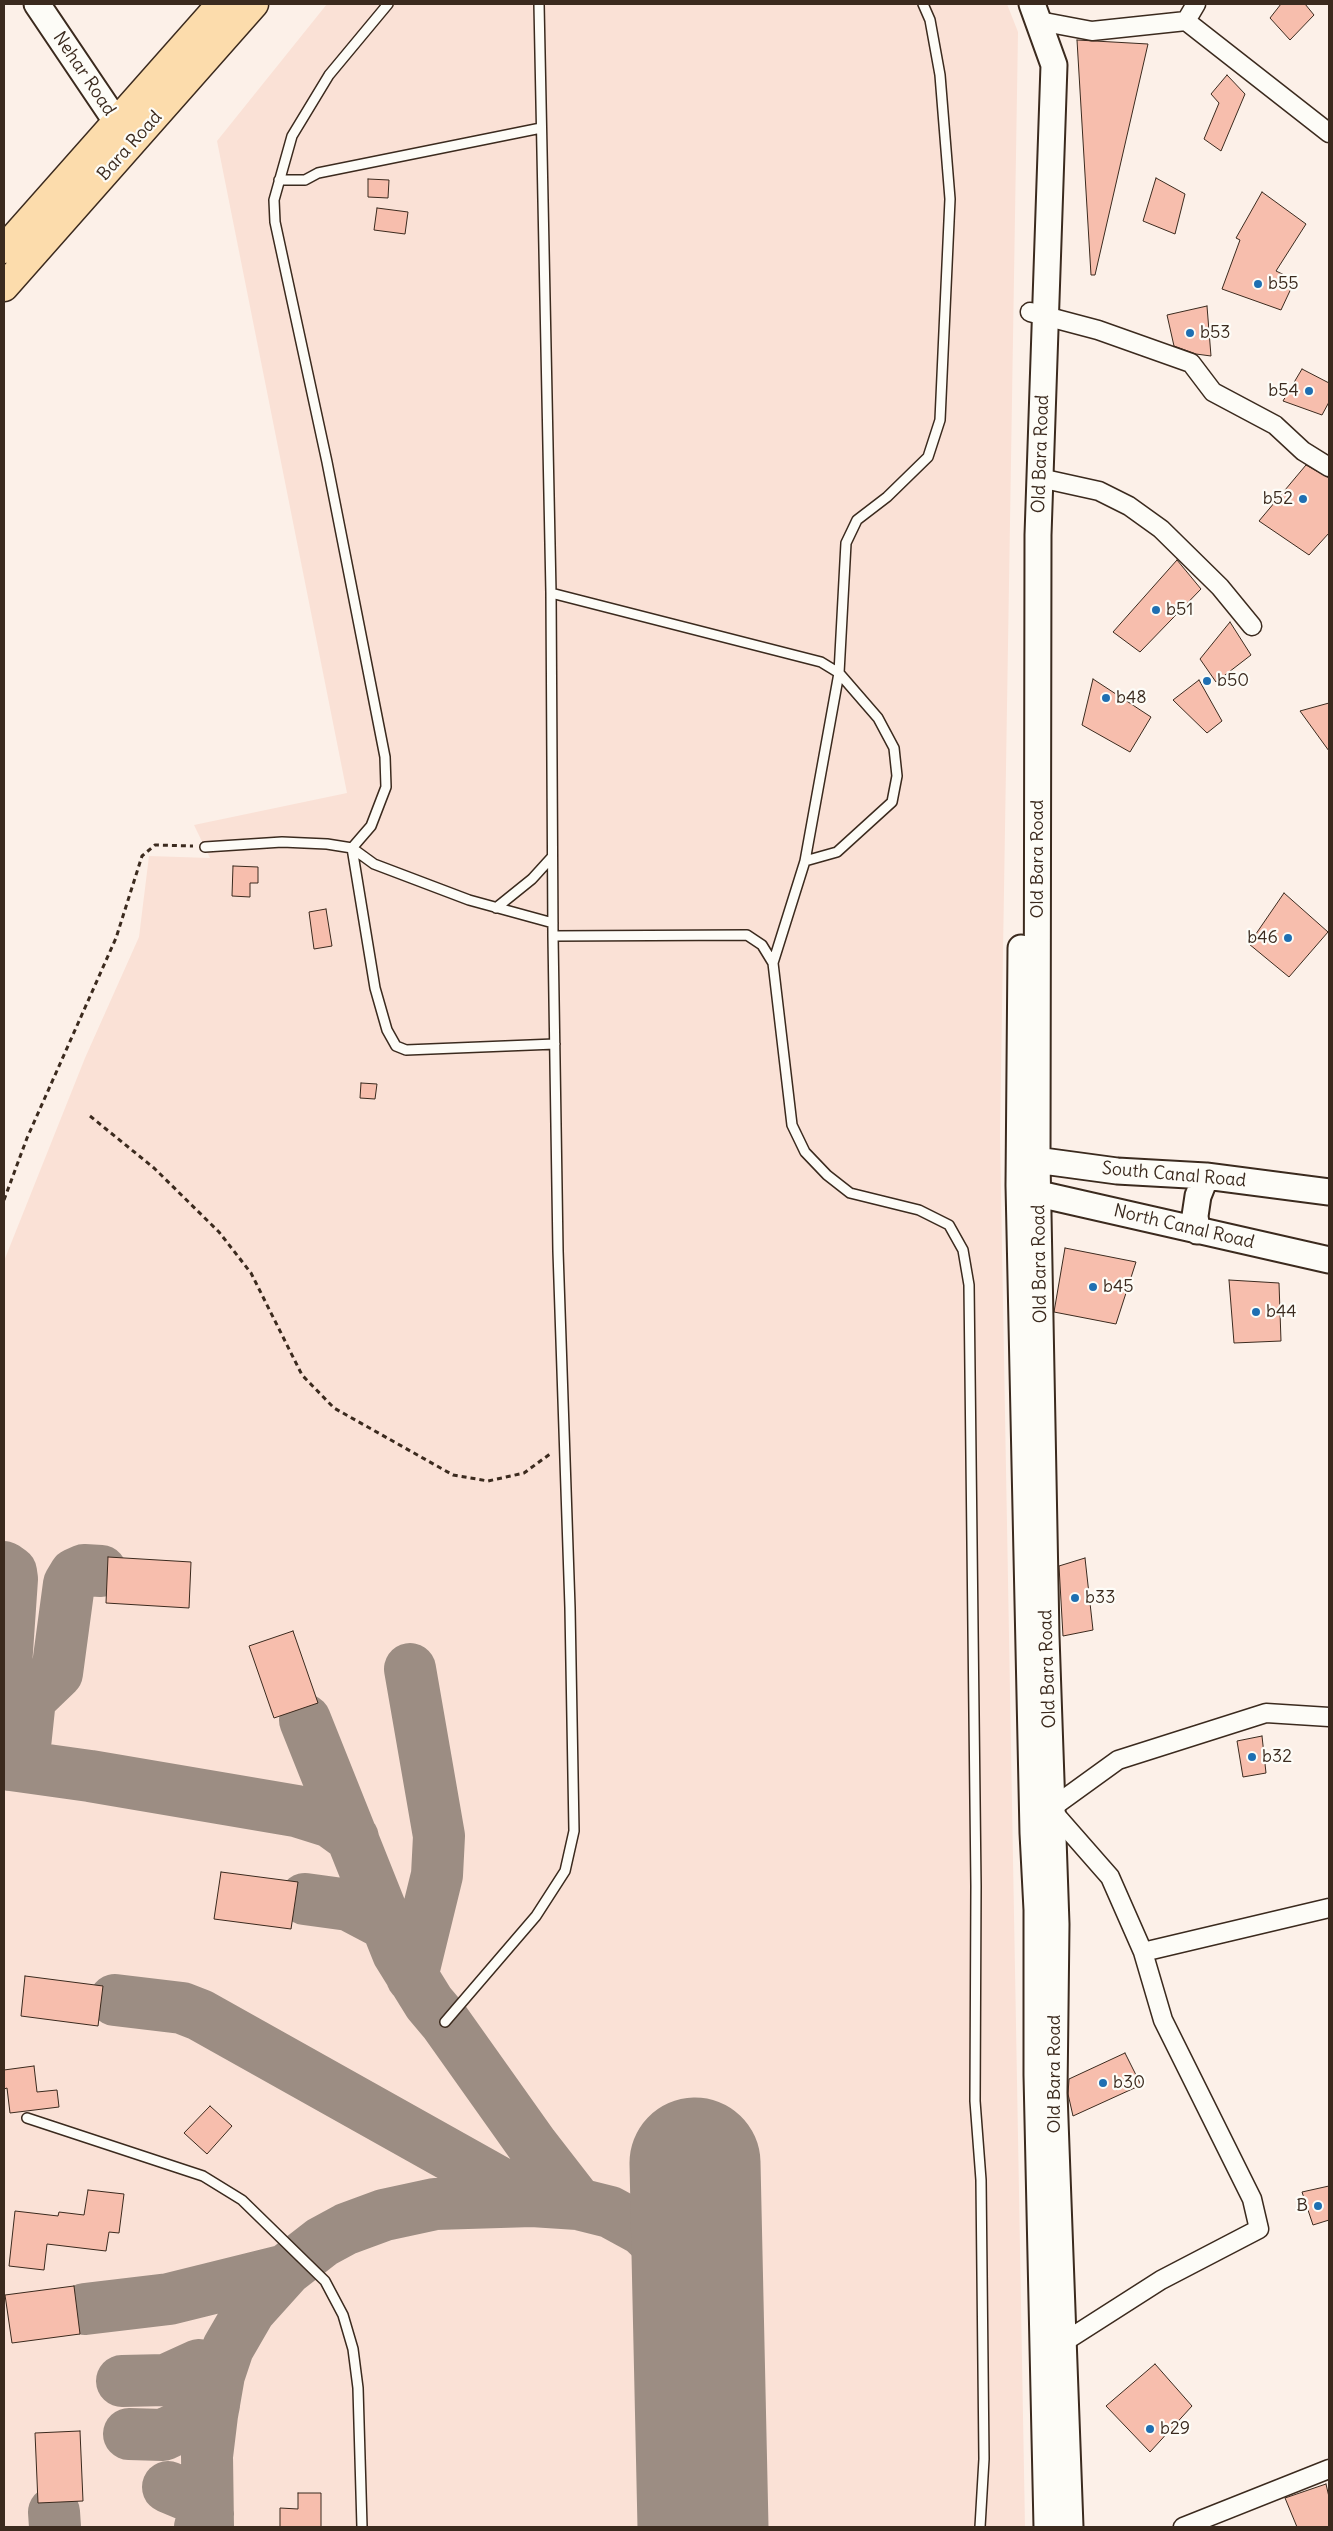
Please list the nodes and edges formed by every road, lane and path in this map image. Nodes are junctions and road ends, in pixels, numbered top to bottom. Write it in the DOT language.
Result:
graph roads {
  1 [pos="37,4"];
  2 [pos="221,4"];
  3 [pos="254,4"];
  4 [pos="388,4"];
  5 [pos="539,4"];
  6 [pos="923,4"];
  7 [pos="1196,4"];
  8 [pos="1036,12"];
  9 [pos="1186,21"];
  10 [pos="541,128"];
  11 [pos="124,133"];
  12 [pos="1329,133"];
  13 [pos="278,180"];
  14 [pos="4,249"];
  15 [pos="4,287"];
  16 [pos="1037,313"];
  17 [pos="1329,467"];
  18 [pos="1040,478"];
  19 [pos="551,593"];
  20 [pos="1252,626"];
  21 [pos="839,673"];
  22 [pos="205,847"];
  23 [pos="352,848"];
  24 [pos="552,857"];
  25 [pos="805,861"];
  26 [pos="496,908"];
  27 [pos="553,923"];
  28 [pos="552,936"];
  29 [pos="773,963"];
  30 [pos="555,1044"];
  31 [pos="90,1116"];
  32 [pos="1028,1160"];
  33 [pos="1206,1176"];
  34 [pos="1029,1190"];
  35 [pos="1329,1192"];
  36 [pos="4,1200"];
  37 [pos="1197,1231"];
  38 [pos="1329,1260"];
  39 [pos="563,1446"];
  40 [pos="1038,1636"];
  41 [pos="1329,1717"];
  42 [pos="1053,1810"];
  43 [pos="1329,1908"];
  44 [pos="1143,1952"];
  45 [pos="445,2022"];
  46 [pos="27,2118"];
  47 [pos="1049,2212"];
  48 [pos="1064,2342"];
  49 [pos="1329,2469"];
  50 [pos="362,2527"];
  51 [pos="980,2527"];
  52 [pos="1047,2527"];
  53 [pos="1070,2527"];
  54 [pos="1183,2527"];
  1 -- 11 [label="main road, Nehar Road"];
  2 -- 11 [label="main road"];
  3 -- 11 [label="main road, Bara Road"];
  4 -- 13 [label="lane"];
  5 -- 10 [label="lane"];
  6 -- 21 [label="lane"];
  7 -- 9 [label="street"];
  8 -- 9 [label="street"];
  8 -- 16 [label="main road, Old Bara Road"];
  9 -- 12 [label="street"];
  10 -- 13 [label="lane"];
  10 -- 19 [label="lane"];
  11 -- 14 [label="main road"];
  11 -- 15 [label="main road, Bara Road"];
  13 -- 23 [label="lane"];
  16 -- 17 [label="street"];
  16 -- 18 [label="main road, Old Bara Road"];
  16 -- 32 [label="main road"];
  18 -- 20 [label="street"];
  18 -- 32 [label="main road, Old Bara Road"];
  19 -- 21 [label="lane"];
  19 -- 24 [label="lane"];
  21 -- 25 [label="lane"];
  21 -- 25 [label="lane"];
  22 -- 23 [label="lane"];
  22 -- 36 [label="path"];
  23 -- 26 [label="lane"];
  23 -- 30 [label="lane"];
  24 -- 26 [label="lane"];
  24 -- 27 [label="lane"];
  25 -- 29 [label="lane"];
  26 -- 27 [label="lane"];
  27 -- 28 [label="lane"];
  28 -- 29 [label="lane"];
  28 -- 30 [label="lane"];
  29 -- 51 [label="lane"];
  30 -- 39 [label="lane"];
  31 -- 39 [label="path"];
  32 -- 33 [label="main road, South Canal Road"];
  32 -- 34 [label="main road, Old Bara Road"];
  33 -- 35 [label="main road, South Canal Road"];
  33 -- 37 [label="main road"];
  34 -- 37 [label="main road, North Canal Road"];
  34 -- 40 [label="main road, Old Bara Road"];
  37 -- 38 [label="main road, North Canal Road"];
  39 -- 45 [label="lane"];
  40 -- 42 [label="main road, Old Bara Road"];
  40 -- 47 [label="main road"];
  41 -- 42 [label="street"];
  42 -- 44 [label="street"];
  42 -- 47 [label="main road, Old Bara Road"];
  43 -- 44 [label="street"];
  44 -- 48 [label="street"];
  46 -- 50 [label="lane"];
  47 -- 48 [label="main road, Old Bara Road"];
  47 -- 52 [label="main road"];
  48 -- 53 [label="main road, Old Bara Road"];
  49 -- 54 [label="street"];
}
